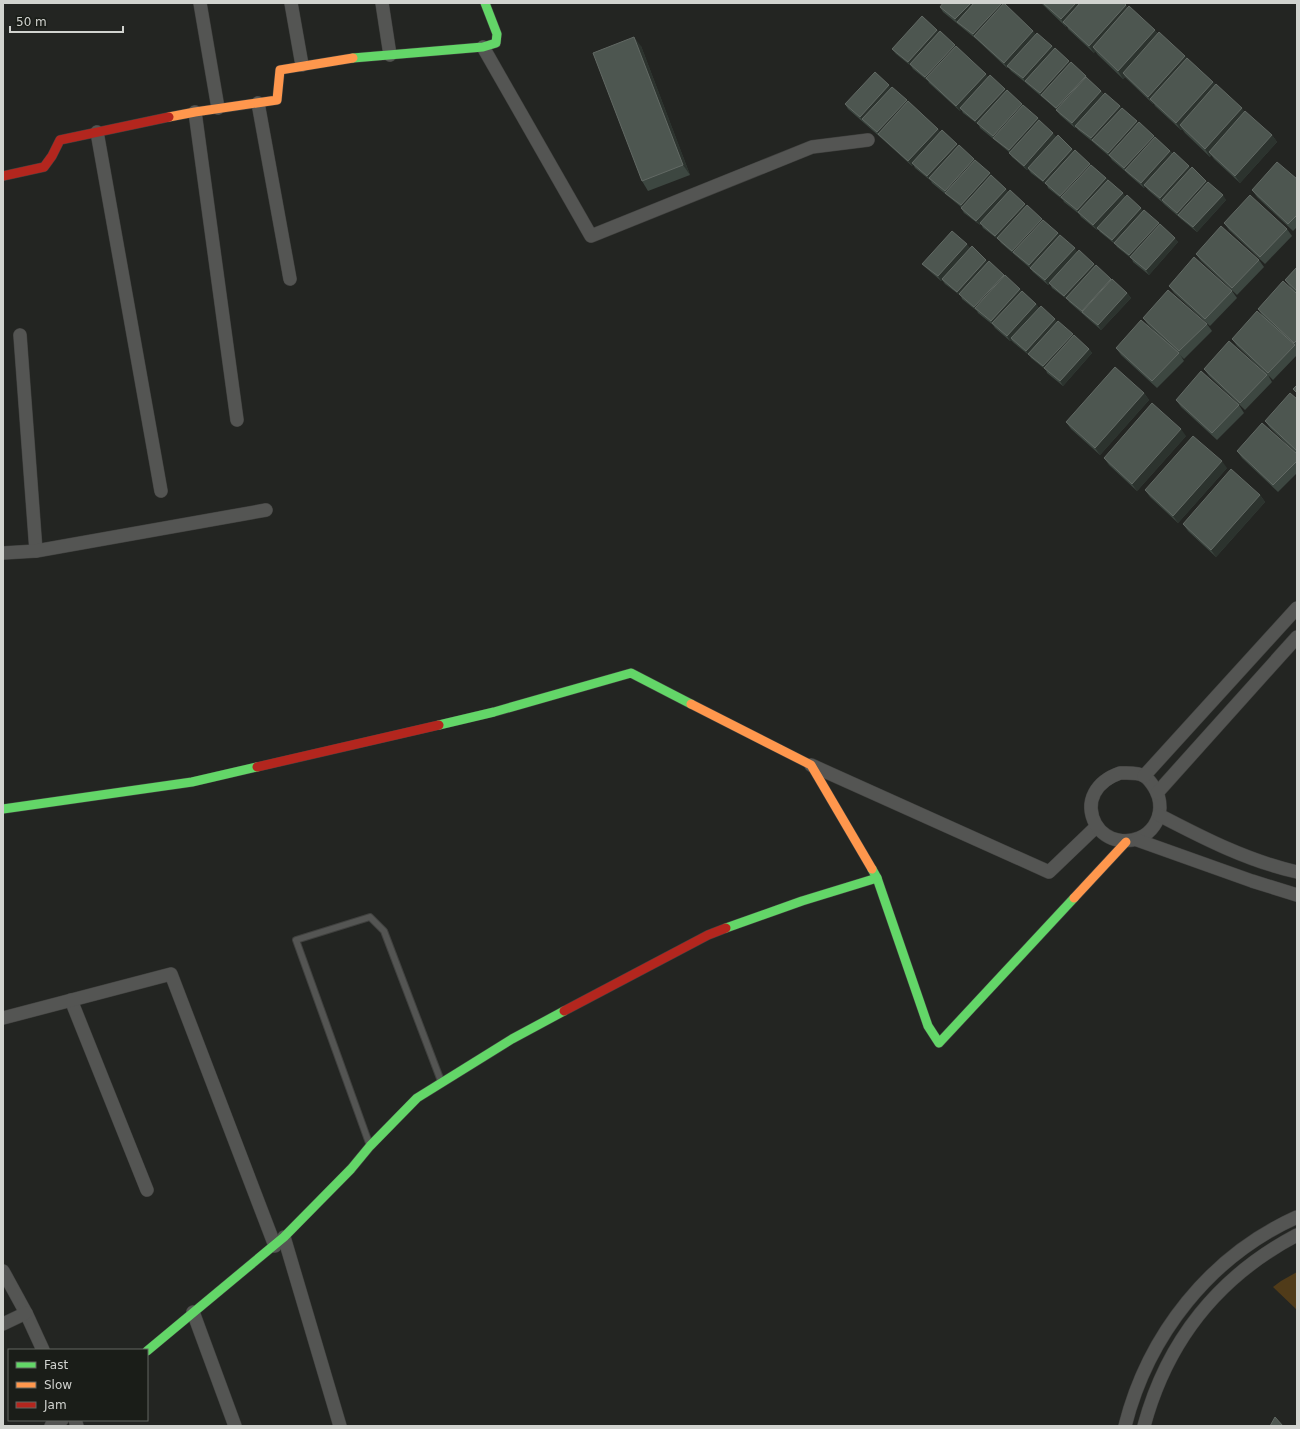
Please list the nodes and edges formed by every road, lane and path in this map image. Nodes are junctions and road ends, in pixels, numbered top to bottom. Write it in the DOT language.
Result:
graph roads {
  1 [pos="200,3"];
  2 [pos="291,3"];
  3 [pos="382,3"];
  4 [pos="484,3"];
  5 [pos="484,47"];
  6 [pos="390,55"];
  7 [pos="302,65"];
  8 [pos="258,103"];
  9 [pos="218,108"];
  10 [pos="195,112"];
  11 [pos="97,132"];
  12 [pos="868,140"];
  13 [pos="3,176"];
  14 [pos="290,279"];
  15 [pos="20,335"];
  16 [pos="237,420"];
  17 [pos="161,491"];
  18 [pos="266,510"];
  19 [pos="36,551"];
  20 [pos="3,553"];
  21 [pos="1297,608"];
  22 [pos="1297,637"];
  23 [pos="811,764"];
  24 [pos="1144,776"];
  25 [pos="1157,793"];
  26 [pos="3,809"];
  27 [pos="1159,815"];
  28 [pos="1097,826"];
  29 [pos="1131,841"];
  30 [pos="1297,872"];
  31 [pos="877,878"];
  32 [pos="1297,895"];
  33 [pos="71,1000"];
  34 [pos="3,1018"];
  35 [pos="442,1082"];
  36 [pos="370,1146"];
  37 [pos="146,1190"];
  38 [pos="1297,1217"];
  39 [pos="1297,1235"];
  40 [pos="279,1242"];
  41 [pos="3,1271"];
  42 [pos="193,1312"];
  43 [pos="26,1313"];
  44 [pos="3,1324"];
  45 [pos="43,1349"];
  46 [pos="148,1350"];
  47 [pos="60,1421"];
  48 [pos="51,1426"];
  49 [pos="234,1426"];
  50 [pos="340,1426"];
  51 [pos="1125,1426"];
  52 [pos="1144,1426"];
  1 -- 9 [label="street"];
  2 -- 7 [label="street"];
  3 -- 6 [label="street"];
  4 -- 5 [label="street"];
  5 -- 6 [label="street"];
  5 -- 12 [label="street"];
  6 -- 7 [label="street"];
  7 -- 8 [label="street"];
  8 -- 9 [label="street"];
  8 -- 14 [label="street"];
  9 -- 10 [label="street"];
  10 -- 11 [label="street"];
  10 -- 16 [label="street"];
  11 -- 13 [label="street"];
  11 -- 17 [label="street"];
  15 -- 19 [label="street"];
  18 -- 19 [label="street"];
  19 -- 20 [label="street"];
  21 -- 24 [label="street"];
  22 -- 25 [label="street"];
  23 -- 26 [label="street"];
  23 -- 28 [label="street"];
  23 -- 31 [label="street"];
  24 -- 25 [label="street"];
  24 -- 28 [label="street"];
  25 -- 27 [label="street"];
  27 -- 29 [label="street"];
  27 -- 30 [label="street"];
  28 -- 29 [label="street"];
  29 -- 31 [label="street"];
  29 -- 32 [label="street"];
  31 -- 35 [label="street"];
  33 -- 34 [label="street"];
  33 -- 37 [label="street"];
  33 -- 40 [label="street"];
  35 -- 36 [label="street"];
  35 -- 36 [label="lane"];
  36 -- 40 [label="street"];
  38 -- 51 [label="street"];
  39 -- 52 [label="street"];
  40 -- 42 [label="street"];
  40 -- 50 [label="street"];
  41 -- 43 [label="street"];
  42 -- 46 [label="street"];
  42 -- 49 [label="street"];
  43 -- 44 [label="street"];
  43 -- 45 [label="street"];
  47 -- 48 [label="street"];
}
